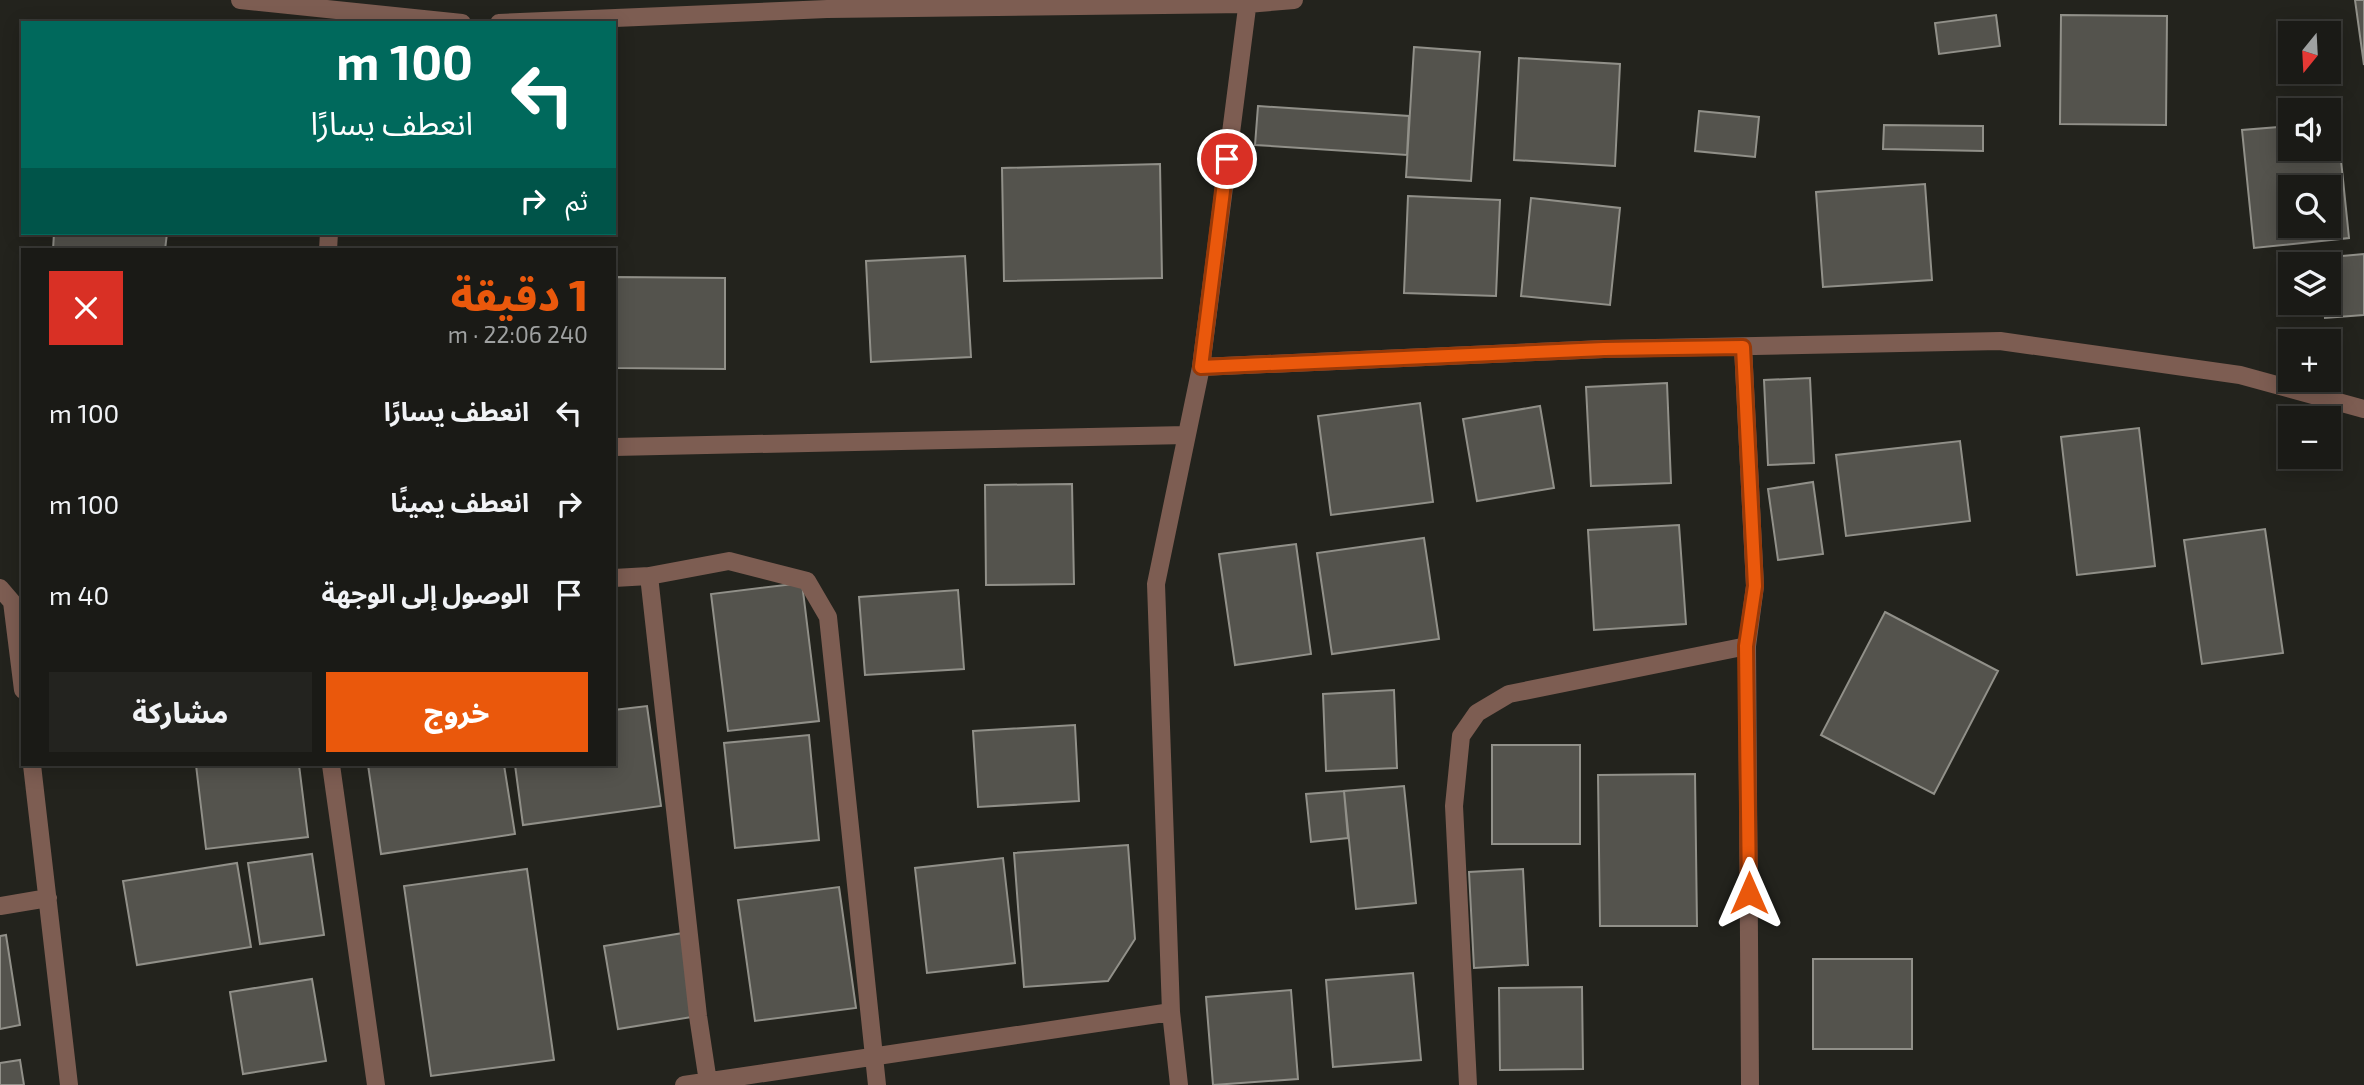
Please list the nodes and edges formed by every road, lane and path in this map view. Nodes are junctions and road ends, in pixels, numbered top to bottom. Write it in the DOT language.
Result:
graph roads {
  1 [pos="240,0"];
  2 [pos="1294,0"];
  3 [pos="1247,2"];
  4 [pos="345,17"];
  5 [pos="423,21"];
  6 [pos="546,21"];
  7 [pos="1743,347"];
  8 [pos="1201,367"];
  9 [pos="2364,409"];
  10 [pos="1187,435"];
  11 [pos="616,447"];
  12 [pos="649,576"];
  13 [pos="616,578"];
  14 [pos="12,595"];
  15 [pos="1746,646"];
  16 [pos="21,673"];
  17 [pos="32,766"];
  18 [pos="331,766"];
  19 [pos="48,898"];
  20 [pos="0,906"];
  21 [pos="1171,1012"];
  22 [pos="876,1056"];
  23 [pos="708,1082"];
  24 [pos="69,1085"];
  25 [pos="376,1085"];
  26 [pos="684,1085"];
  27 [pos="877,1085"];
  28 [pos="1180,1085"];
  29 [pos="1468,1085"];
  30 [pos="1750,1085"];
  1 -- 4 [label="street"];
  2 -- 3 [label="street"];
  3 -- 6 [label="street"];
  3 -- 8 [label="street"];
  4 -- 5 [label="street"];
  7 -- 8 [label="street"];
  7 -- 9 [label="street"];
  7 -- 15 [label="street"];
  8 -- 10 [label="street"];
  10 -- 11 [label="street"];
  10 -- 21 [label="street"];
  12 -- 13 [label="street"];
  12 -- 22 [label="street"];
  12 -- 23 [label="street"];
  14 -- 16 [label="street"];
  15 -- 29 [label="street"];
  15 -- 30 [label="street"];
  17 -- 19 [label="street"];
  18 -- 25 [label="street"];
  19 -- 20 [label="street"];
  19 -- 24 [label="street"];
  21 -- 22 [label="street"];
  21 -- 28 [label="street"];
  22 -- 23 [label="street"];
  22 -- 27 [label="street"];
  23 -- 26 [label="street"];
}
